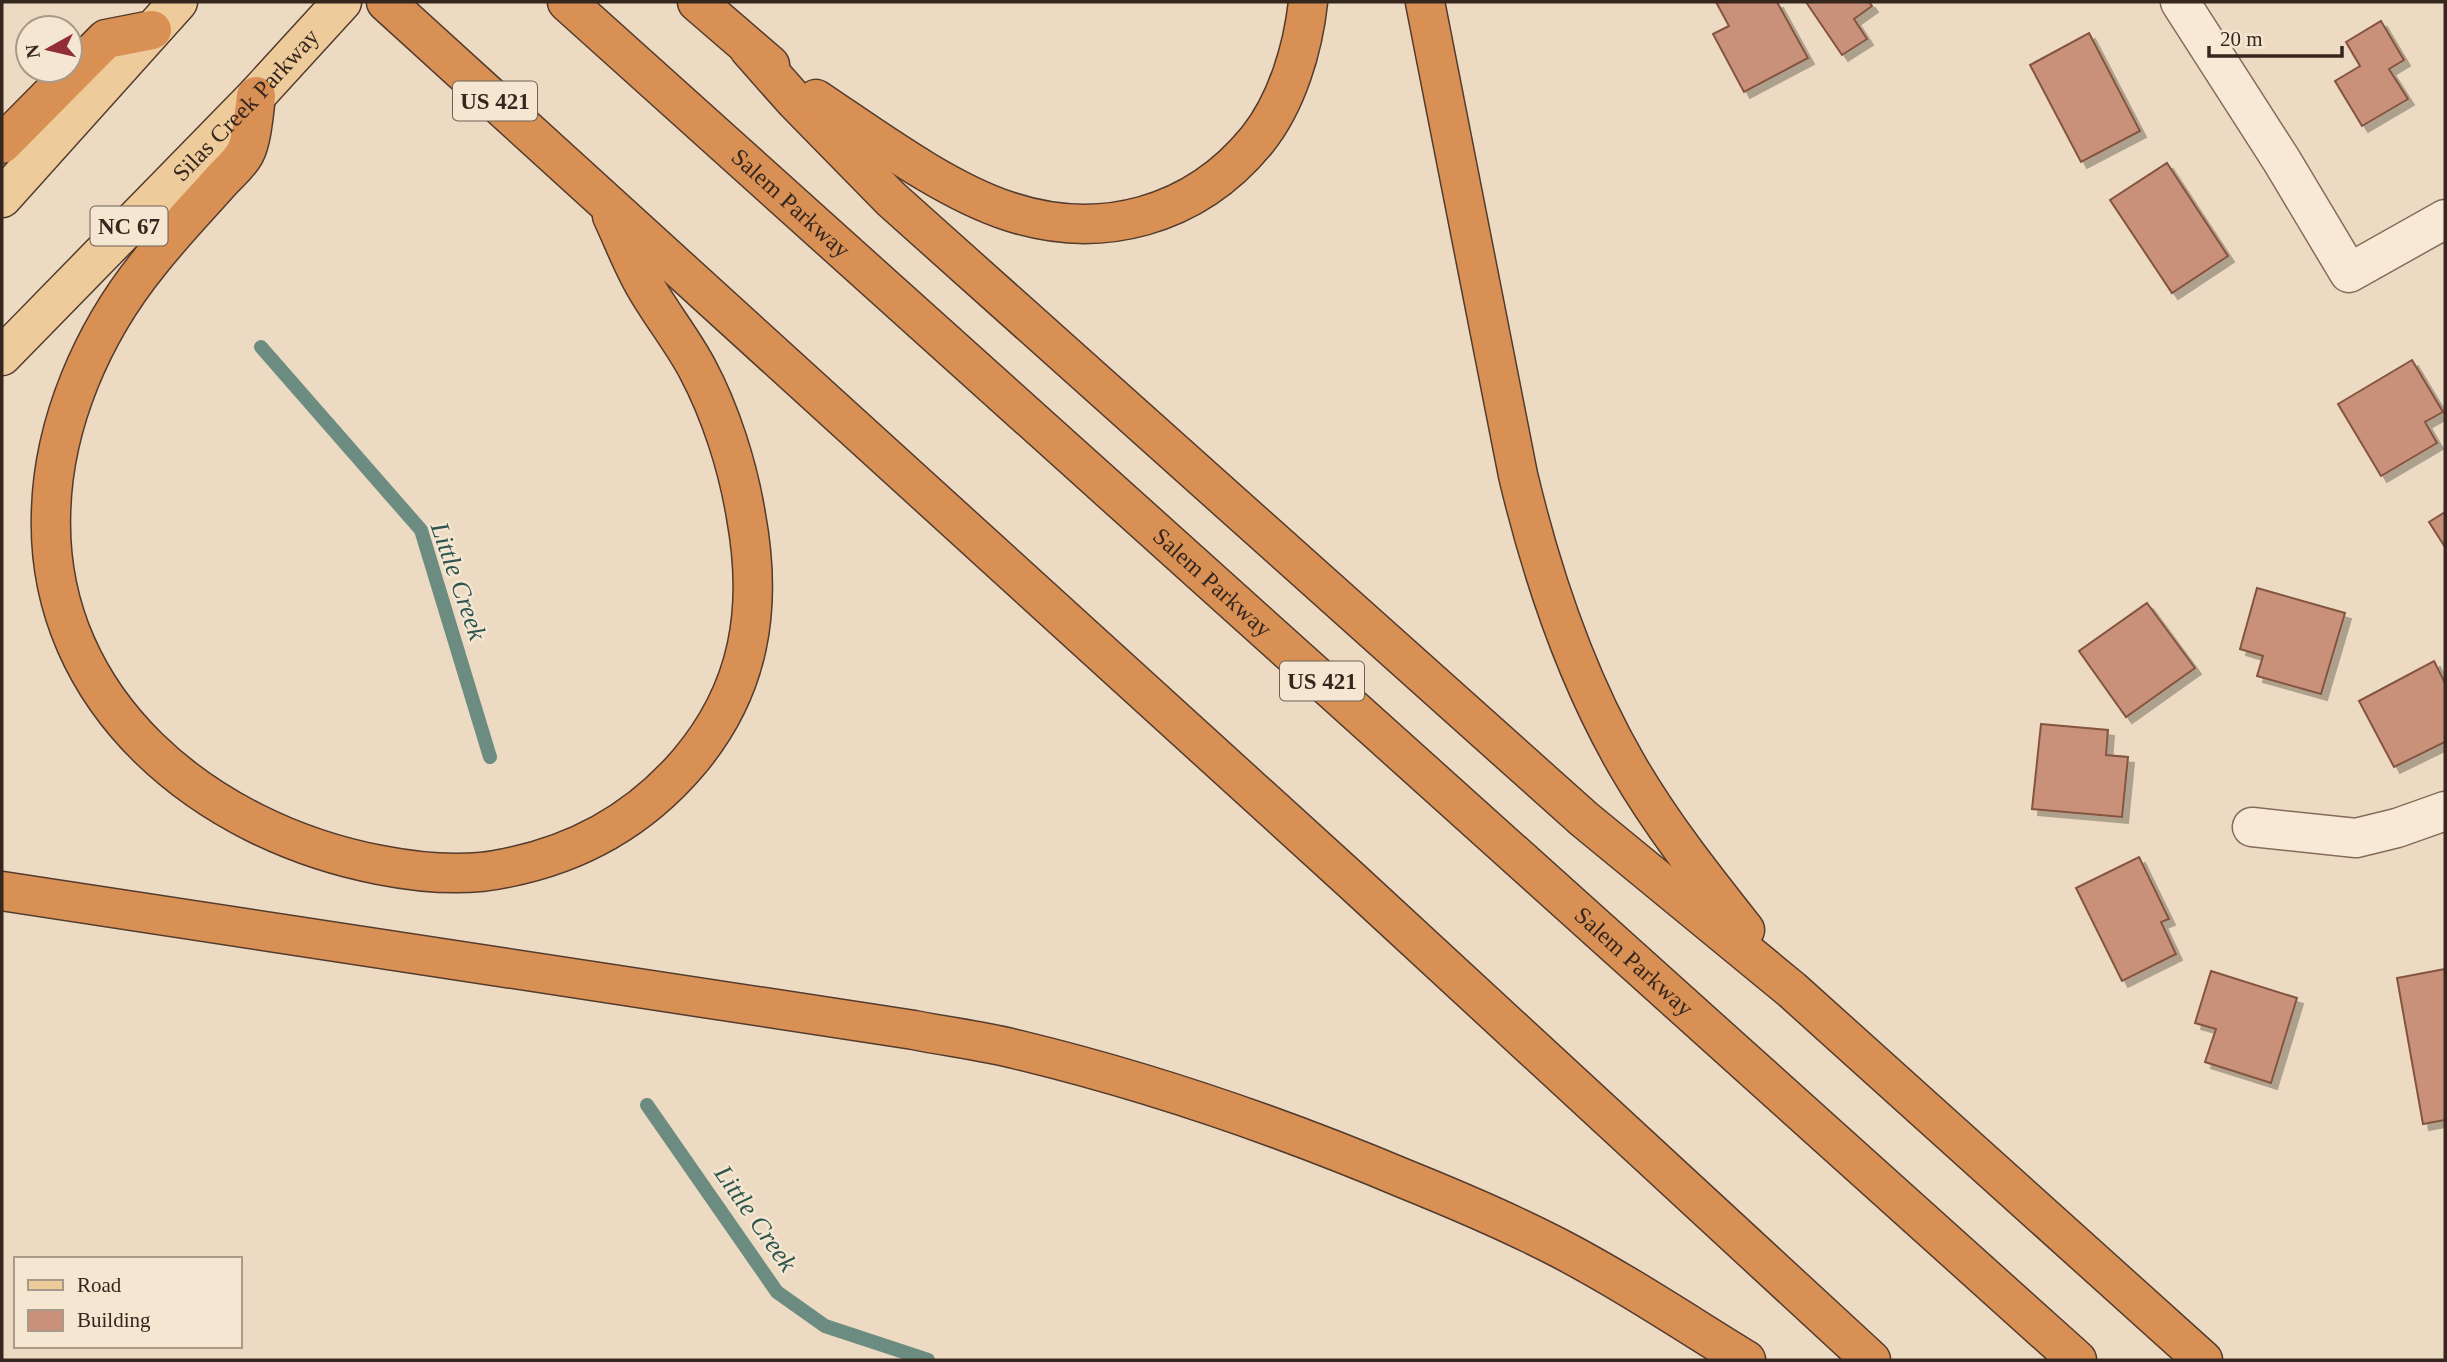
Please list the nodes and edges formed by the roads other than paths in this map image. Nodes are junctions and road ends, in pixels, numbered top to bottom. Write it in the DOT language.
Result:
graph roads {
  1 [pos="342,2"];
  2 [pos="386,2"];
  3 [pos="567,2"];
  4 [pos="697,2"];
  5 [pos="1308,2"];
  6 [pos="1425,2"];
  7 [pos="2180,2"];
  8 [pos="166,15"];
  9 [pos="749,49"];
  10 [pos="256,96"];
  11 [pos="2,144"];
  12 [pos="2,198"];
  13 [pos="605,201"];
  14 [pos="2441,231"];
  15 [pos="2,356"];
  16 [pos="2445,811"];
  17 [pos="2252,827"];
  18 [pos="2,891"];
  19 [pos="1792,990"];
  20 [pos="1746,1360"];
  21 [pos="1871,1360"];
  22 [pos="2077,1360"];
  23 [pos="2203,1360"];
  1 -- 10 [label="main road, Silas Creek Parkway / NC 67"];
  2 -- 13 [label="highway, US 421"];
  3 -- 22 [label="highway, Salem Parkway / US 421"];
  4 -- 9 [label="highway"];
  5 -- 9 [label="highway"];
  6 -- 19 [label="highway"];
  7 -- 14 [label="street"];
  8 -- 11 [label="highway"];
  8 -- 12 [label="main road"];
  9 -- 19 [label="highway"];
  10 -- 13 [label="highway"];
  10 -- 15 [label="main road, Silas Creek Parkway / NC 67"];
  13 -- 21 [label="highway, US 421"];
  16 -- 17 [label="street"];
  18 -- 20 [label="highway"];
  19 -- 23 [label="highway"];
}
